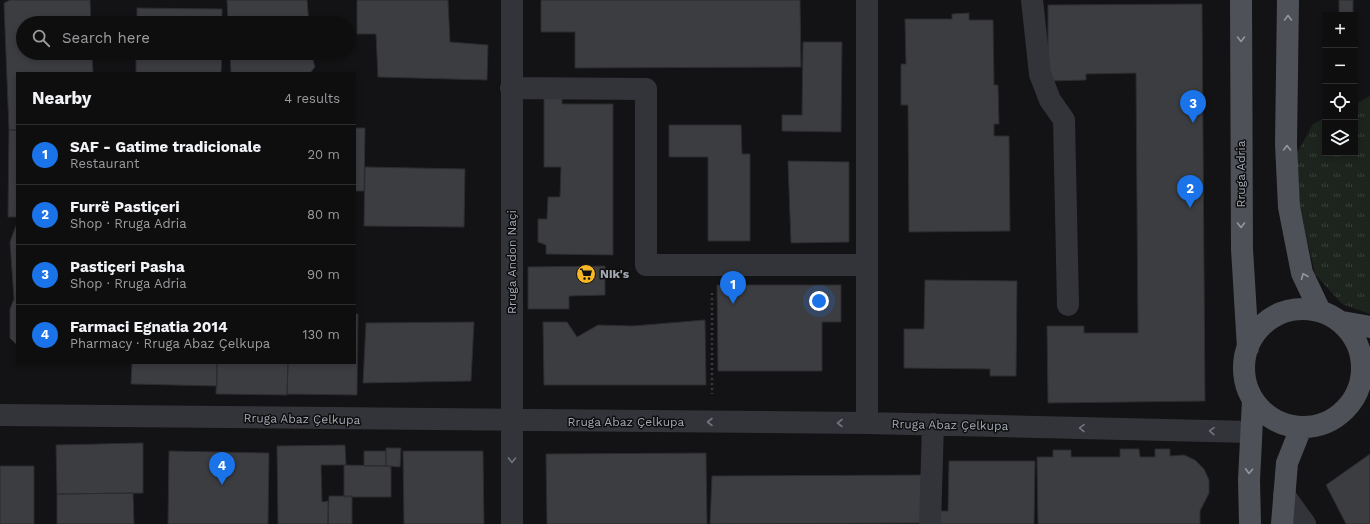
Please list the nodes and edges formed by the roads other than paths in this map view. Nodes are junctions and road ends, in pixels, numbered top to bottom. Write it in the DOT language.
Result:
graph roads {
  1 [pos="512,0"];
  2 [pos="867,0"];
  3 [pos="1032,0"];
  4 [pos="1241,0"];
  5 [pos="1288,0"];
  6 [pos="511,88"];
  7 [pos="867,265"];
  8 [pos="1068,305"];
  9 [pos="1320,311"];
  10 [pos="1342,322"];
  11 [pos="1370,328"];
  12 [pos="1248,348"];
  13 [pos="1363,394"];
  14 [pos="1253,400"];
  15 [pos="0,415"];
  16 [pos="513,421"];
  17 [pos="867,423"];
  18 [pos="933,424"];
  19 [pos="1301,428"];
  20 [pos="1251,432"];
  21 [pos="1284,495"];
  22 [pos="512,524"];
  23 [pos="930,524"];
  24 [pos="1250,524"];
  25 [pos="1282,524"];
  26 [pos="1304,524"];
  1 -- 6 [label="street, Rruga Andon Naçi"];
  2 -- 7 [label="street"];
  3 -- 8 [label="street"];
  4 -- 12 [label="main road, Rruga Adria, one-way"];
  9 -- 5 [label="main road, one-way"];
  6 -- 7 [label="street"];
  6 -- 16 [label="street, Rruga Andon Naçi"];
  7 -- 17 [label="street"];
  9 -- 10 [label="main road"];
  9 -- 12 [label="main road"];
  10 -- 11 [label="main road"];
  10 -- 13 [label="main road"];
  12 -- 14 [label="main road"];
  13 -- 19 [label="main road"];
  14 -- 19 [label="main road"];
  14 -- 20 [label="main road"];
  15 -- 16 [label="street, Rruga Abaz Çelkupa"];
  17 -- 16 [label="street, Rruga Abaz Çelkupa, one-way"];
  16 -- 22 [label="street, Rruga Andon Naçi, one-way"];
  17 -- 18 [label="street, Rruga Abaz Çelkupa"];
  20 -- 18 [label="street, Rruga Abaz Çelkupa, one-way"];
  18 -- 23 [label="street"];
  19 -- 21 [label="main road"];
  20 -- 24 [label="main road, one-way"];
  21 -- 25 [label="main road"];
  21 -- 26 [label="street"];
}
